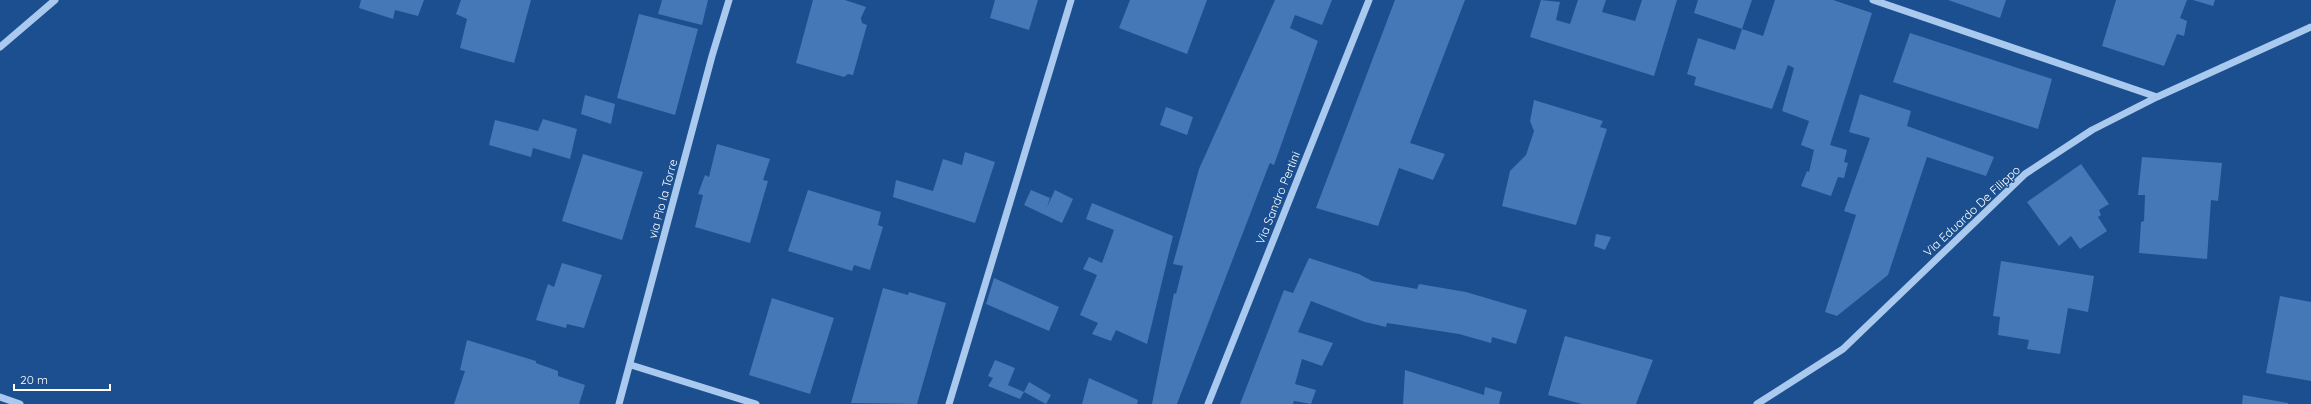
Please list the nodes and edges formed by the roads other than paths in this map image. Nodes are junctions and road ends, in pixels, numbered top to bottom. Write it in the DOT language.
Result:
graph roads {
  1 [pos="55,0"];
  2 [pos="729,0"];
  3 [pos="1072,0"];
  4 [pos="1369,0"];
  5 [pos="1873,0"];
  6 [pos="2311,27"];
  7 [pos="0,47"];
  8 [pos="2157,97"];
  9 [pos="630,365"];
  10 [pos="0,397"];
  11 [pos="20,404"];
  12 [pos="619,404"];
  13 [pos="756,404"];
  14 [pos="949,404"];
  15 [pos="1208,404"];
  16 [pos="1757,404"];
  1 -- 7 [label="street"];
  2 -- 9 [label="street, via Pio la Torre"];
  3 -- 14 [label="street"];
  4 -- 15 [label="street, Via Sandro Pertini"];
  5 -- 8 [label="street"];
  6 -- 8 [label="street, Via Eduardo De Filippo"];
  8 -- 16 [label="street, Via Eduardo De Filippo"];
  9 -- 12 [label="street, via Pio la Torre"];
  9 -- 13 [label="street"];
  10 -- 11 [label="street"];
}
